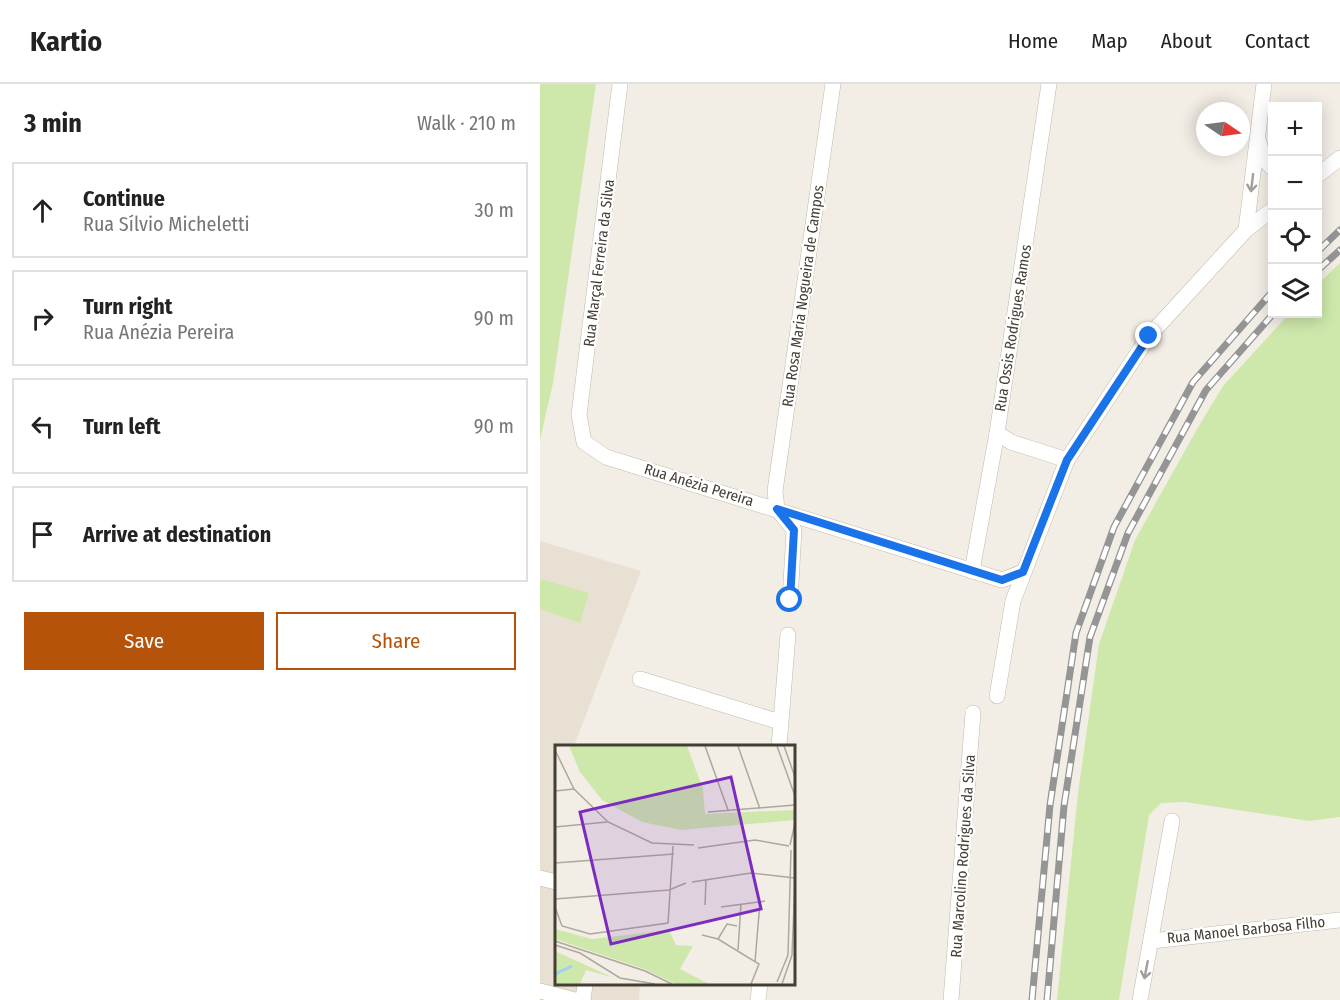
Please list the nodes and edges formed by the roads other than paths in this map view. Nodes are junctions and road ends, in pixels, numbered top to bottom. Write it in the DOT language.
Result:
graph roads {
  1 [pos="620,84"];
  2 [pos="833,84"];
  3 [pos="1050,84"];
  4 [pos="1264,84"];
  5 [pos="1258,136"];
  6 [pos="1340,158"];
  7 [pos="1268,164"];
  8 [pos="1322,171"];
  9 [pos="1268,213"];
  10 [pos="1246,230"];
  11 [pos="997,433"];
  12 [pos="584,442"];
  13 [pos="1067,460"];
  14 [pos="777,509"];
  15 [pos="972,571"];
  16 [pos="1023,572"];
  17 [pos="790,600"];
  18 [pos="788,635"];
  19 [pos="640,679"];
  20 [pos="997,696"];
  21 [pos="973,713"];
  22 [pos="780,722"];
  23 [pos="779,745"];
  24 [pos="1172,821"];
  25 [pos="540,878"];
  26 [pos="555,882"];
  27 [pos="1340,920"];
  28 [pos="1152,941"];
  29 [pos="585,985"];
  30 [pos="760,985"];
  31 [pos="540,991"];
  32 [pos="575,1000"];
  33 [pos="583,1000"];
  34 [pos="758,1000"];
  35 [pos="951,1000"];
  36 [pos="1140,1000"];
  1 -- 12 [label="street, Rua Marçal Ferreira da Silva"];
  2 -- 14 [label="street, Rua Rosa Maria Nogueira de Campos"];
  3 -- 11 [label="street, Rua Ossis Rodrigues Ramos"];
  4 -- 5 [label="street"];
  5 -- 7 [label="street"];
  5 -- 10 [label="street, one-way"];
  6 -- 8 [label="street"];
  9 -- 10 [label="street"];
  10 -- 13 [label="street"];
  11 -- 13 [label="street"];
  11 -- 15 [label="street, Rua Ossis Rodrigues Ramos"];
  12 -- 14 [label="street, Rua Anézia Pereira"];
  13 -- 16 [label="street"];
  14 -- 15 [label="street, Rua Anézia Pereira"];
  14 -- 17 [label="street"];
  15 -- 16 [label="street, Rua Anézia Pereira"];
  16 -- 20 [label="street"];
  18 -- 22 [label="street"];
  19 -- 22 [label="street"];
  21 -- 35 [label="street, Rua Marcolino Rodrigues da Silva"];
  22 -- 23 [label="street"];
  24 -- 28 [label="street"];
  25 -- 26 [label="street"];
  27 -- 28 [label="street, Rua Manoel Barbosa Filho"];
  28 -- 36 [label="street, one-way"];
  29 -- 33 [label="street"];
  30 -- 34 [label="street"];
  31 -- 32 [label="street"];
}
